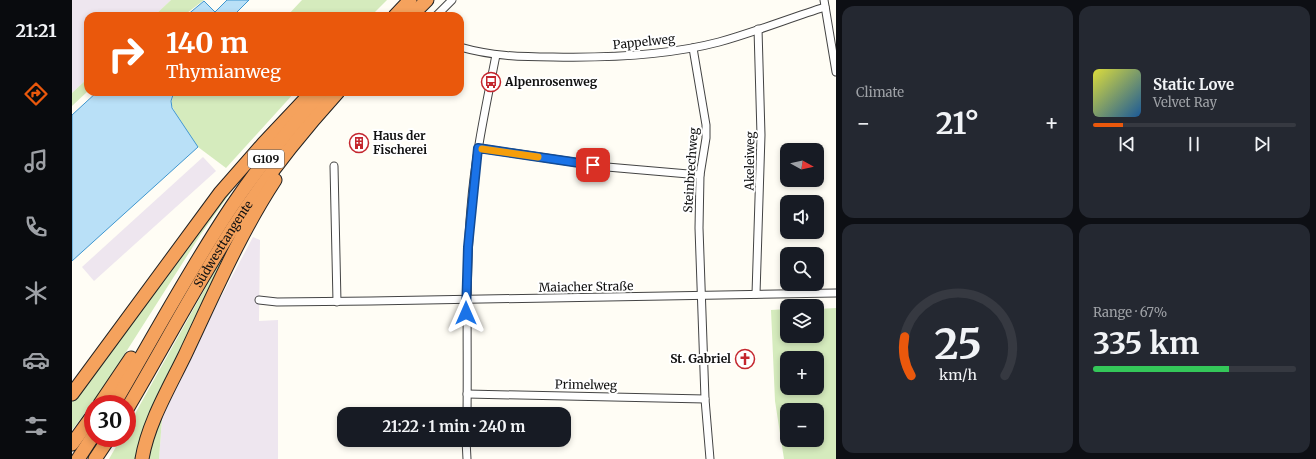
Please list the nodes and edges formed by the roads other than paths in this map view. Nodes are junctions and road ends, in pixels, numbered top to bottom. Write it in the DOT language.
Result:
graph roads {
  1 [pos="410,0"];
  2 [pos="427,0"];
  3 [pos="452,0"];
  4 [pos="825,3"];
  5 [pos="399,12"];
  6 [pos="415,12"];
  7 [pos="440,12"];
  8 [pos="758,29"];
  9 [pos="464,48"];
  10 [pos="694,48"];
  11 [pos="496,55"];
  12 [pos="836,72"];
  13 [pos="308,96"];
  14 [pos="319,96"];
  15 [pos="334,96"];
  16 [pos="307,127"];
  17 [pos="478,148"];
  18 [pos="334,166"];
  19 [pos="700,175"];
  20 [pos="756,294"];
  21 [pos="836,294"];
  22 [pos="701,295"];
  23 [pos="259,300"];
  24 [pos="466,300"];
  25 [pos="337,302"];
  26 [pos="172,304"];
  27 [pos="145,380"];
  28 [pos="72,394"];
  29 [pos="467,394"];
  30 [pos="106,395"];
  31 [pos="119,395"];
  32 [pos="136,395"];
  33 [pos="705,398"];
  34 [pos="136,400"];
  35 [pos="467,407"];
  36 [pos="84,427"];
  37 [pos="72,444"];
  38 [pos="86,447"];
  39 [pos="103,447"];
  40 [pos="113,447"];
  41 [pos="466,447"];
  42 [pos="78,459"];
  43 [pos="95,459"];
  44 [pos="106,459"];
  45 [pos="142,459"];
  46 [pos="466,459"];
  47 [pos="710,459"];
  1 -- 5 [label="highway"];
  2 -- 6 [label="highway"];
  3 -- 7 [label="street"];
  4 -- 8 [label="street, Pappelweg"];
  4 -- 12 [label="street"];
  8 -- 10 [label="street, Pappelweg"];
  8 -- 20 [label="street, Akeleiweg"];
  9 -- 11 [label="street, Pappelweg"];
  10 -- 11 [label="street, Pappelweg"];
  10 -- 19 [label="street, Steinbrechweg"];
  11 -- 17 [label="street"];
  13 -- 28 [label="highway"];
  14 -- 26 [label="highway, Südwesttangente / G109"];
  15 -- 16 [label="highway, Südwesttangente / G109"];
  16 -- 27 [label="highway, Südwesttangente / G109"];
  16 -- 45 [label="highway"];
  17 -- 19 [label="street"];
  17 -- 24 [label="street"];
  18 -- 25 [label="street"];
  19 -- 22 [label="street, Steinbrechweg"];
  20 -- 21 [label="street, Maiacher Straße"];
  20 -- 22 [label="street, Maiacher Straße"];
  22 -- 24 [label="street, Maiacher Straße"];
  22 -- 33 [label="street, Steinbrechweg"];
  23 -- 25 [label="street, Maiacher Straße"];
  24 -- 25 [label="street, Maiacher Straße"];
  24 -- 29 [label="street"];
  26 -- 30 [label="highway"];
  26 -- 31 [label="highway, Südwesttangente / G109"];
  27 -- 32 [label="highway, Südwesttangente / G109"];
  27 -- 34 [label="highway"];
  29 -- 33 [label="street, Primelweg"];
  29 -- 35 [label="street"];
  33 -- 47 [label="street, Steinbrechweg"];
  36 -- 37 [label="highway"];
  38 -- 42 [label="highway"];
  39 -- 43 [label="highway"];
  40 -- 44 [label="highway"];
  41 -- 46 [label="street"];
}
